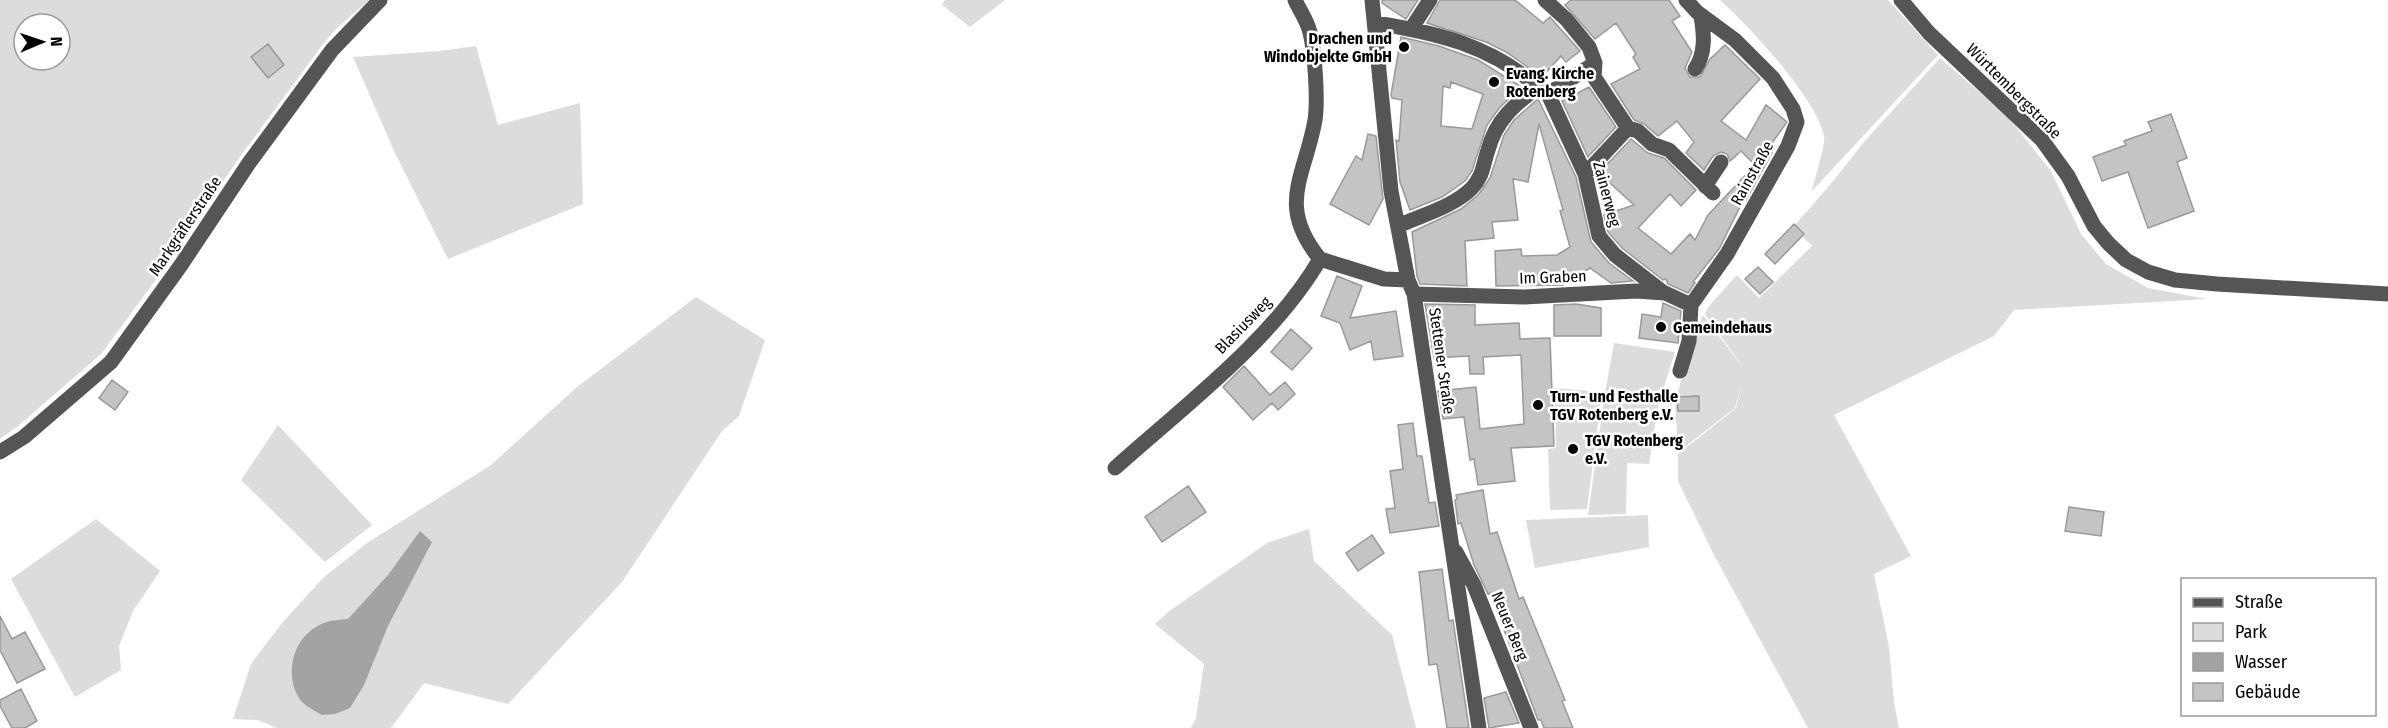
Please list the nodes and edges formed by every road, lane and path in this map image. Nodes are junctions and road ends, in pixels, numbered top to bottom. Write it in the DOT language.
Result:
graph roads {
  1 [pos="380,0"];
  2 [pos="1295,0"];
  3 [pos="1372,0"];
  4 [pos="1431,0"];
  5 [pos="1545,0"];
  6 [pos="1686,0"];
  7 [pos="1901,0"];
  8 [pos="1701,16"];
  9 [pos="1376,23"];
  10 [pos="1411,29"];
  11 [pos="1595,63"];
  12 [pos="1695,69"];
  13 [pos="1543,90"];
  14 [pos="1628,128"];
  15 [pos="1721,162"];
  16 [pos="1585,174"];
  17 [pos="1398,226"];
  18 [pos="1320,259"];
  19 [pos="1411,287"];
  20 [pos="1665,293"];
  21 [pos="2388,294"];
  22 [pos="1691,305"];
  23 [pos="1680,370"];
  24 [pos="0,452"];
  25 [pos="1115,468"];
  26 [pos="1450,540"];
  27 [pos="1479,728"];
  28 [pos="1532,728"];
  1 -- 24 [label="street, Markgräflerstraße"];
  2 -- 18 [label="street"];
  3 -- 9 [label="street, Stettener Straße"];
  4 -- 10 [label="street"];
  5 -- 11 [label="street"];
  6 -- 8 [label="street, Rainstraße"];
  7 -- 21 [label="street, Württembergstraße"];
  8 -- 12 [label="street"];
  8 -- 22 [label="street, Rainstraße"];
  9 -- 10 [label="street"];
  9 -- 17 [label="street, Stettener Straße"];
  10 -- 13 [label="street"];
  11 -- 13 [label="street"];
  11 -- 14 [label="street"];
  13 -- 16 [label="street, Zainerweg"];
  13 -- 17 [label="street"];
  14 -- 15 [label="street"];
  14 -- 16 [label="street"];
  16 -- 20 [label="street, Zainerweg"];
  17 -- 19 [label="street, Stettener Straße"];
  18 -- 19 [label="street"];
  18 -- 25 [label="street, Blasiusweg"];
  19 -- 20 [label="street, Im Graben"];
  19 -- 26 [label="street, Stettener Straße"];
  20 -- 22 [label="street, Im Graben"];
  22 -- 23 [label="street"];
  26 -- 27 [label="street, Stettener Straße"];
  26 -- 28 [label="street, Neuer Berg"];
}
